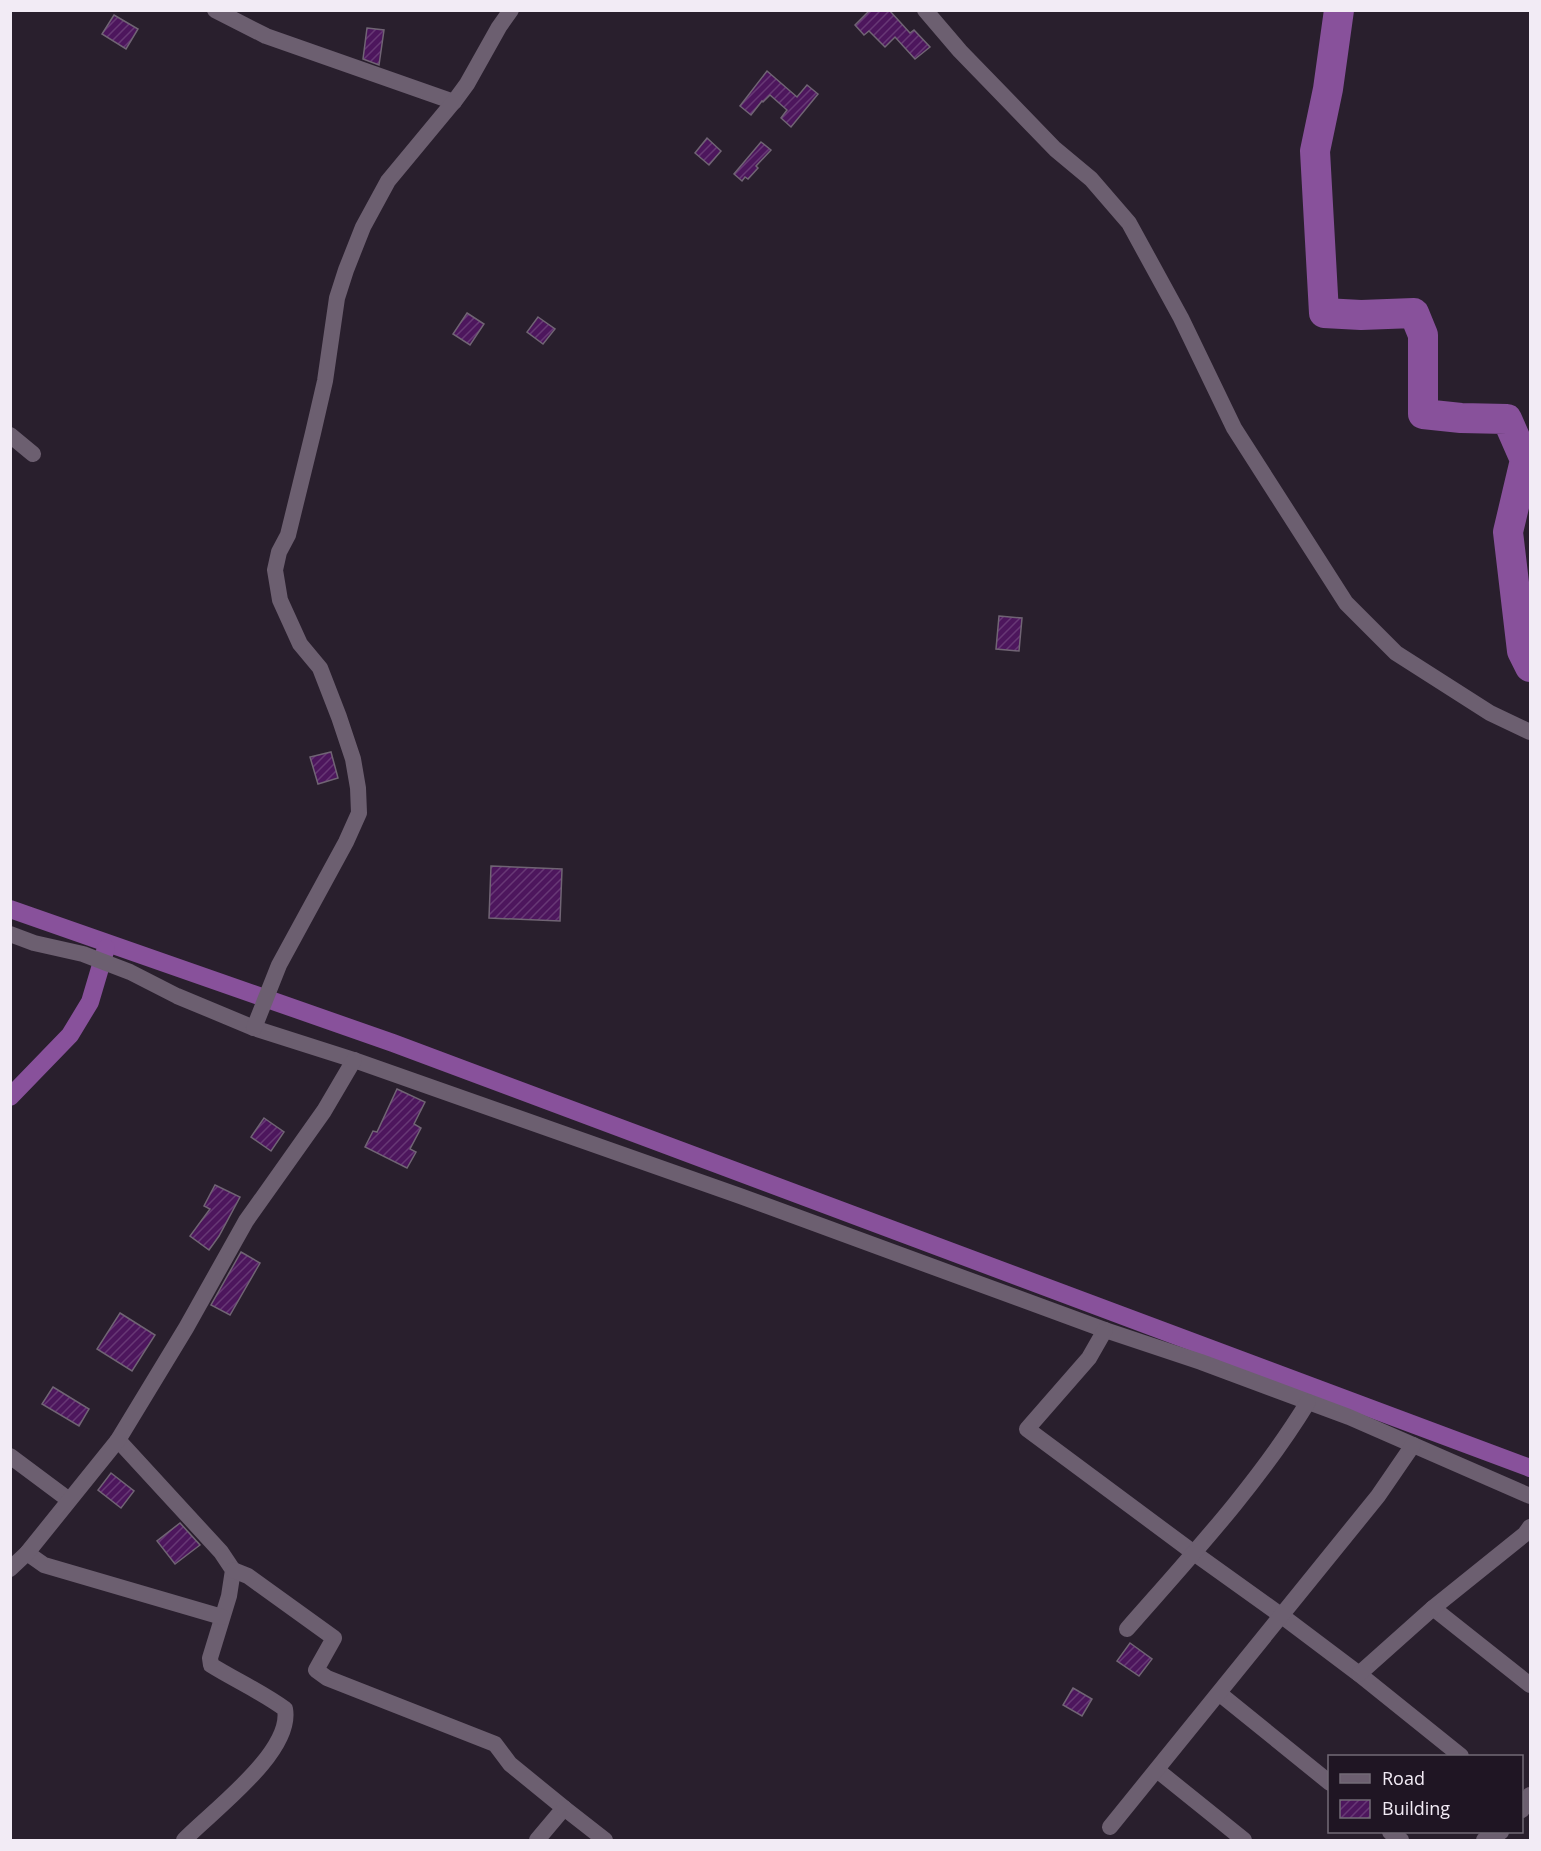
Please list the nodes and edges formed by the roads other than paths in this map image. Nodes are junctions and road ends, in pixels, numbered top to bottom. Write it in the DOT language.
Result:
graph roads {
  1 [pos="215,10"];
  2 [pos="511,10"];
  3 [pos="925,10"];
  4 [pos="454,102"];
  5 [pos="10,435"];
  6 [pos="33,454"];
  7 [pos="1530,732"];
  8 [pos="10,934"];
  9 [pos="256,1023"];
  10 [pos="354,1060"];
  11 [pos="1105,1330"];
  12 [pos="1308,1402"];
  13 [pos="118,1440"];
  14 [pos="1413,1445"];
  15 [pos="10,1456"];
  16 [pos="1530,1496"];
  17 [pos="69,1500"];
  18 [pos="1530,1527"];
  19 [pos="27,1553"];
  20 [pos="1194,1553"];
  21 [pos="10,1569"];
  22 [pos="233,1570"];
  23 [pos="1433,1608"];
  24 [pos="1282,1616"];
  25 [pos="222,1617"];
  26 [pos="1127,1629"];
  27 [pos="1359,1674"];
  28 [pos="1530,1685"];
  29 [pos="1220,1694"];
  30 [pos="1460,1755"];
  31 [pos="1157,1770"];
  32 [pos="1328,1782"];
  33 [pos="564,1808"];
  34 [pos="1110,1827"];
  35 [pos="1499,1833"];
  36 [pos="1240,1839"];
  37 [pos="184,1840"];
  38 [pos="537,1840"];
  39 [pos="605,1840"];
  40 [pos="1484,1840"];
  1 -- 4 [label="street"];
  2 -- 4 [label="street"];
  3 -- 7 [label="street"];
  4 -- 9 [label="street"];
  5 -- 6 [label="street"];
  8 -- 9 [label="street"];
  9 -- 10 [label="street"];
  10 -- 11 [label="street"];
  10 -- 13 [label="street"];
  11 -- 12 [label="street"];
  11 -- 20 [label="street"];
  12 -- 14 [label="street"];
  12 -- 20 [label="street"];
  13 -- 17 [label="street"];
  13 -- 22 [label="street"];
  14 -- 16 [label="street"];
  14 -- 24 [label="street"];
  15 -- 17 [label="street"];
  17 -- 19 [label="street"];
  18 -- 23 [label="street"];
  19 -- 21 [label="street"];
  19 -- 25 [label="street"];
  20 -- 24 [label="street"];
  20 -- 26 [label="street"];
  22 -- 25 [label="street"];
  22 -- 33 [label="street"];
  23 -- 27 [label="street"];
  23 -- 28 [label="street"];
  24 -- 27 [label="street"];
  24 -- 29 [label="street"];
  25 -- 37 [label="street"];
  27 -- 30 [label="street"];
  29 -- 31 [label="street"];
  29 -- 32 [label="street"];
  31 -- 34 [label="street"];
  31 -- 36 [label="street"];
  33 -- 38 [label="street"];
  33 -- 39 [label="street"];
  35 -- 40 [label="street"];
}
